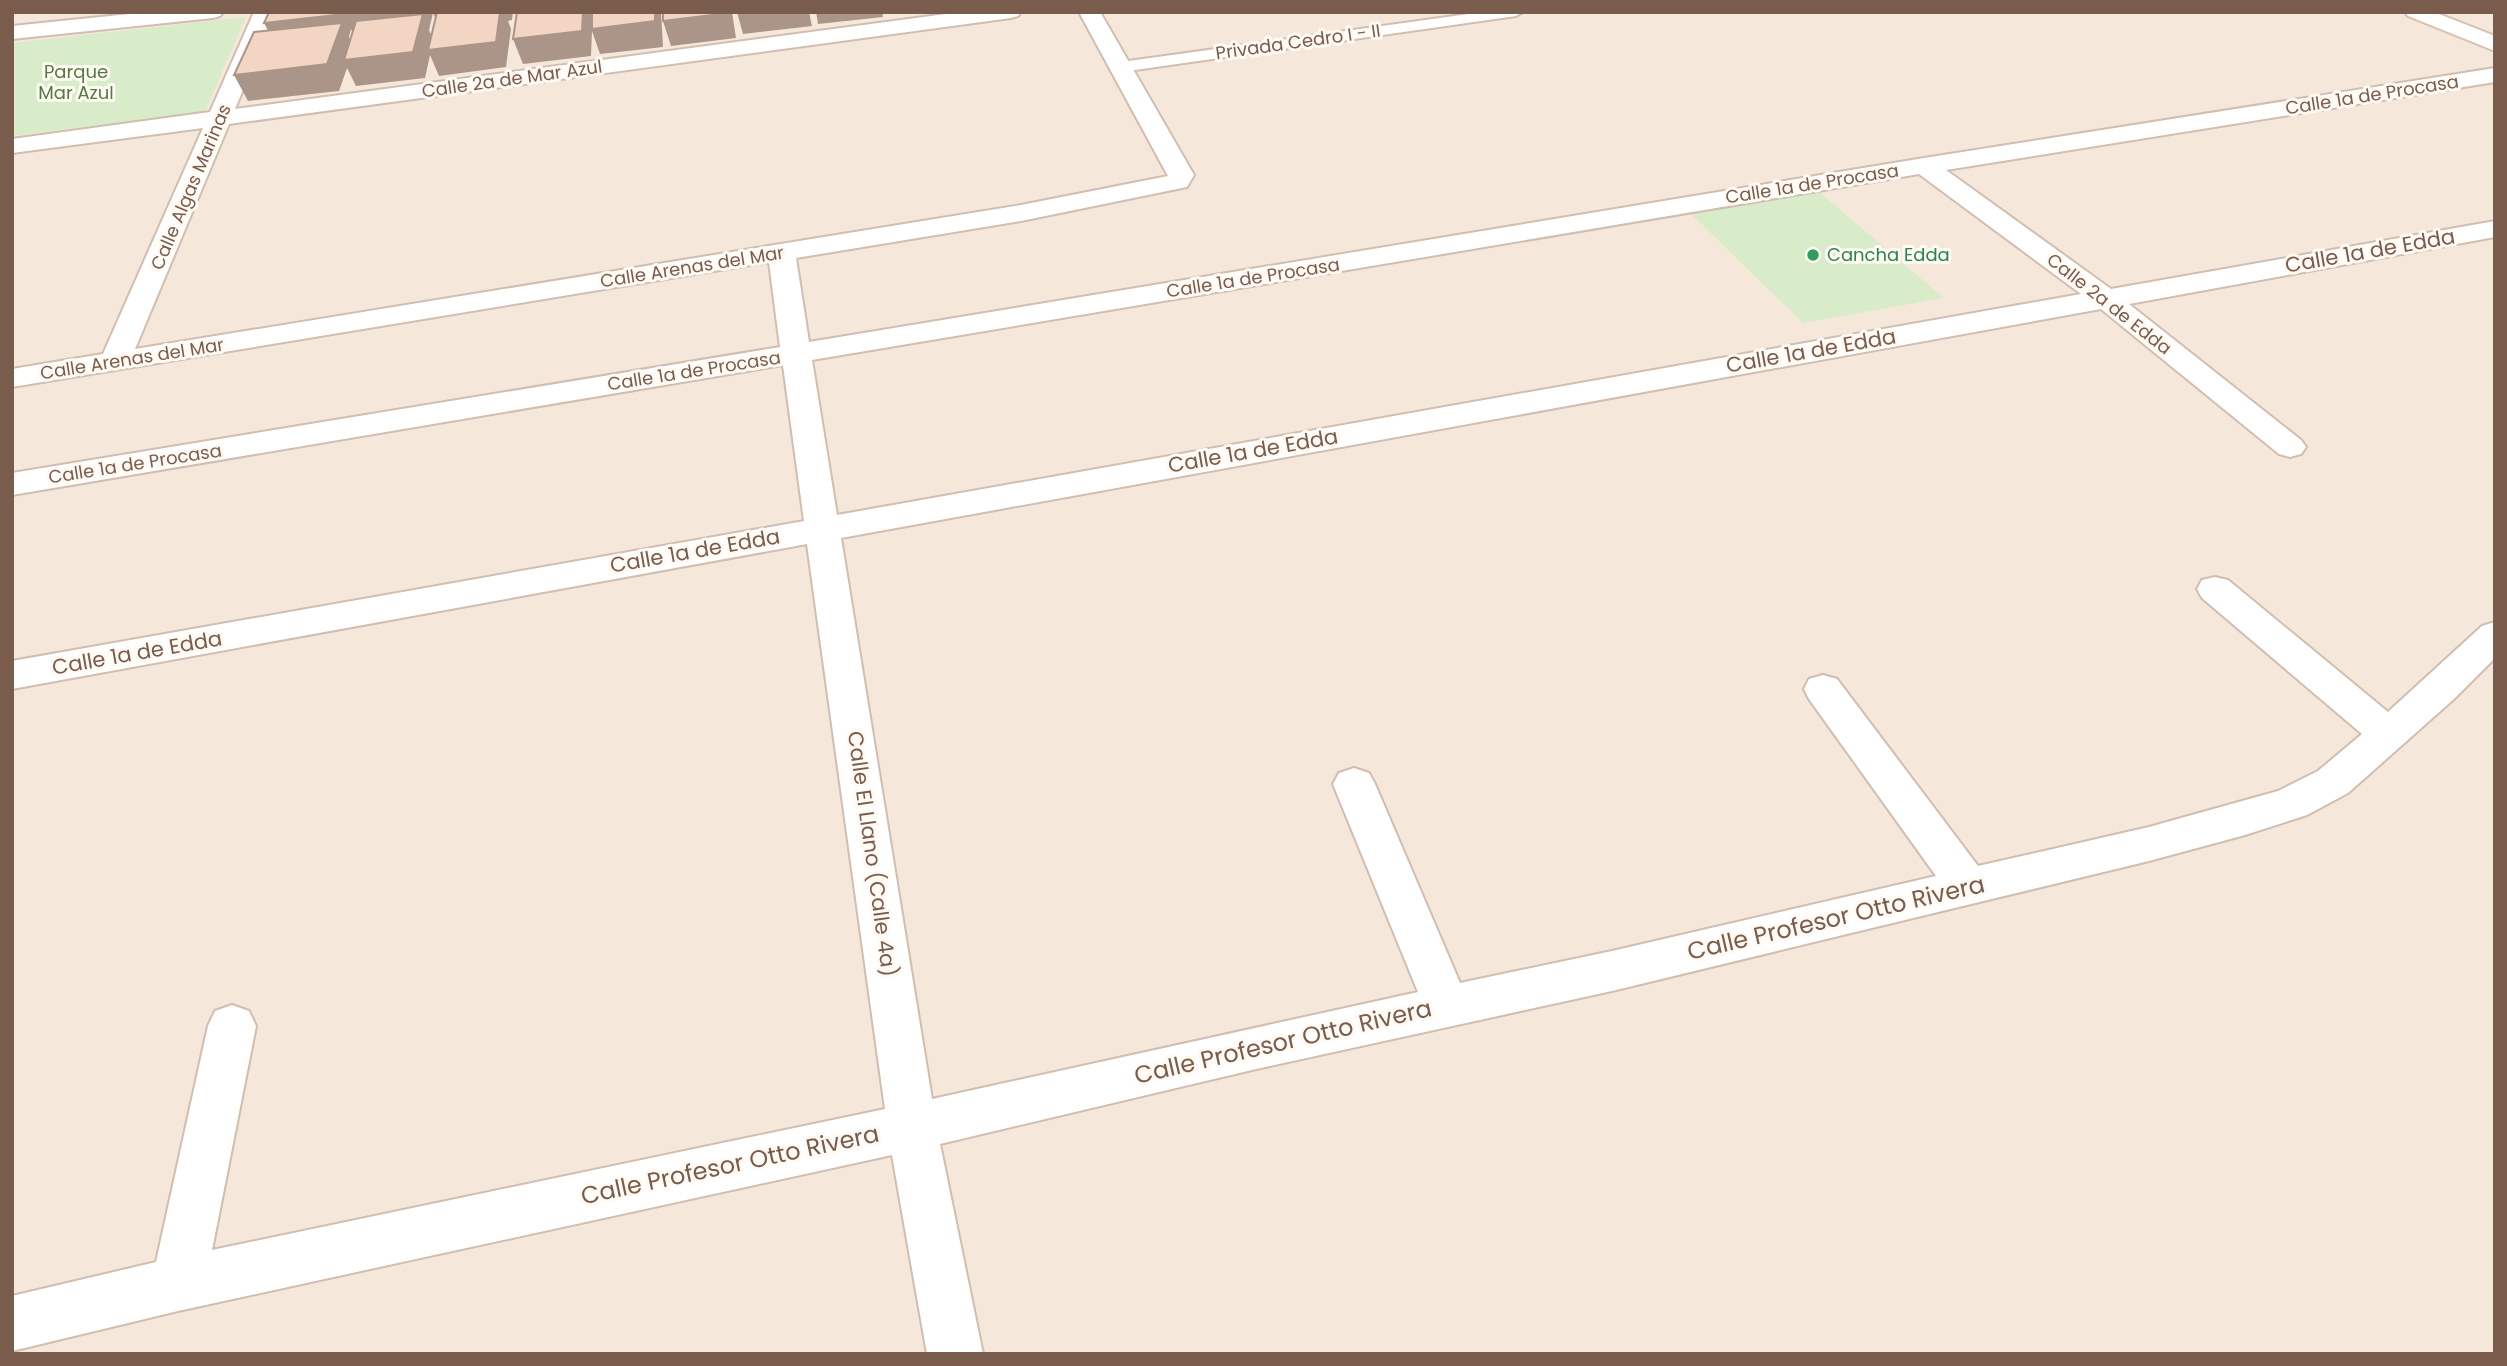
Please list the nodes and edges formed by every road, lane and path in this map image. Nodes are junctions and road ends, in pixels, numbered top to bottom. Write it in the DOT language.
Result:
graph roads {
  1 [pos="213,12"];
  2 [pos="265,12"];
  3 [pos="1011,12"];
  4 [pos="1089,12"];
  5 [pos="1516,12"];
  6 [pos="2415,12"];
  7 [pos="12,33"];
  8 [pos="2495,44"];
  9 [pos="1121,66"];
  10 [pos="2495,75"];
  11 [pos="220,118"];
  12 [pos="12,146"];
  13 [pos="1924,166"];
  14 [pos="2495,229"];
  15 [pos="781,252"];
  16 [pos="2106,299"];
  17 [pos="798,354"];
  18 [pos="116,361"];
  19 [pos="12,378"];
  20 [pos="2290,447"];
  21 [pos="12,484"];
  22 [pos="824,528"];
  23 [pos="2215,589"];
  24 [pos="2495,635"];
  25 [pos="12,676"];
  26 [pos="1823,689"];
  27 [pos="2388,734"];
  28 [pos="1354,784"];
  29 [pos="1968,887"];
  30 [pos="1447,1006"];
  31 [pos="232,1026"];
  32 [pos="912,1127"];
  33 [pos="178,1284"];
  34 [pos="12,1324"];
  35 [pos="955,1354"];
  1 -- 7 [label="street"];
  2 -- 11 [label="street, Calle Algas Marinas"];
  3 -- 11 [label="street, Calle 2a de Mar Azul"];
  4 -- 9 [label="street, Calle Arenas del Mar"];
  5 -- 9 [label="lane, Privada Cedro I - II"];
  6 -- 8 [label="street"];
  9 -- 15 [label="street, Calle Arenas del Mar"];
  10 -- 13 [label="street, Calle 1a de Procasa"];
  11 -- 12 [label="street, Calle 2a de Mar Azul"];
  11 -- 18 [label="street, Calle Algas Marinas"];
  13 -- 16 [label="street, Calle 2a de Edda"];
  13 -- 17 [label="street, Calle 1a de Procasa"];
  14 -- 16 [label="street, Calle 1a de Edda"];
  15 -- 17 [label="street, Calle El Llano (Calle 4a)"];
  15 -- 18 [label="street, Calle Arenas del Mar"];
  16 -- 20 [label="street, Calle 2a de Edda"];
  16 -- 22 [label="street, Calle 1a de Edda"];
  17 -- 21 [label="street, Calle 1a de Procasa"];
  17 -- 22 [label="street, Calle El Llano (Calle 4a)"];
  18 -- 19 [label="street, Calle Arenas del Mar"];
  22 -- 25 [label="street, Calle 1a de Edda"];
  22 -- 32 [label="street, Calle El Llano (Calle 4a)"];
  23 -- 27 [label="street"];
  24 -- 27 [label="street, Calle Profesor Otto Rivera"];
  26 -- 29 [label="street"];
  27 -- 29 [label="street, Calle Profesor Otto Rivera"];
  28 -- 30 [label="street"];
  29 -- 30 [label="street, Calle Profesor Otto Rivera"];
  30 -- 32 [label="street, Calle Profesor Otto Rivera"];
  31 -- 33 [label="street"];
  32 -- 33 [label="street, Calle Profesor Otto Rivera"];
  32 -- 35 [label="street, Calle El Llano (Calle 4a)"];
  33 -- 34 [label="street, Calle Profesor Otto Rivera"];
}
